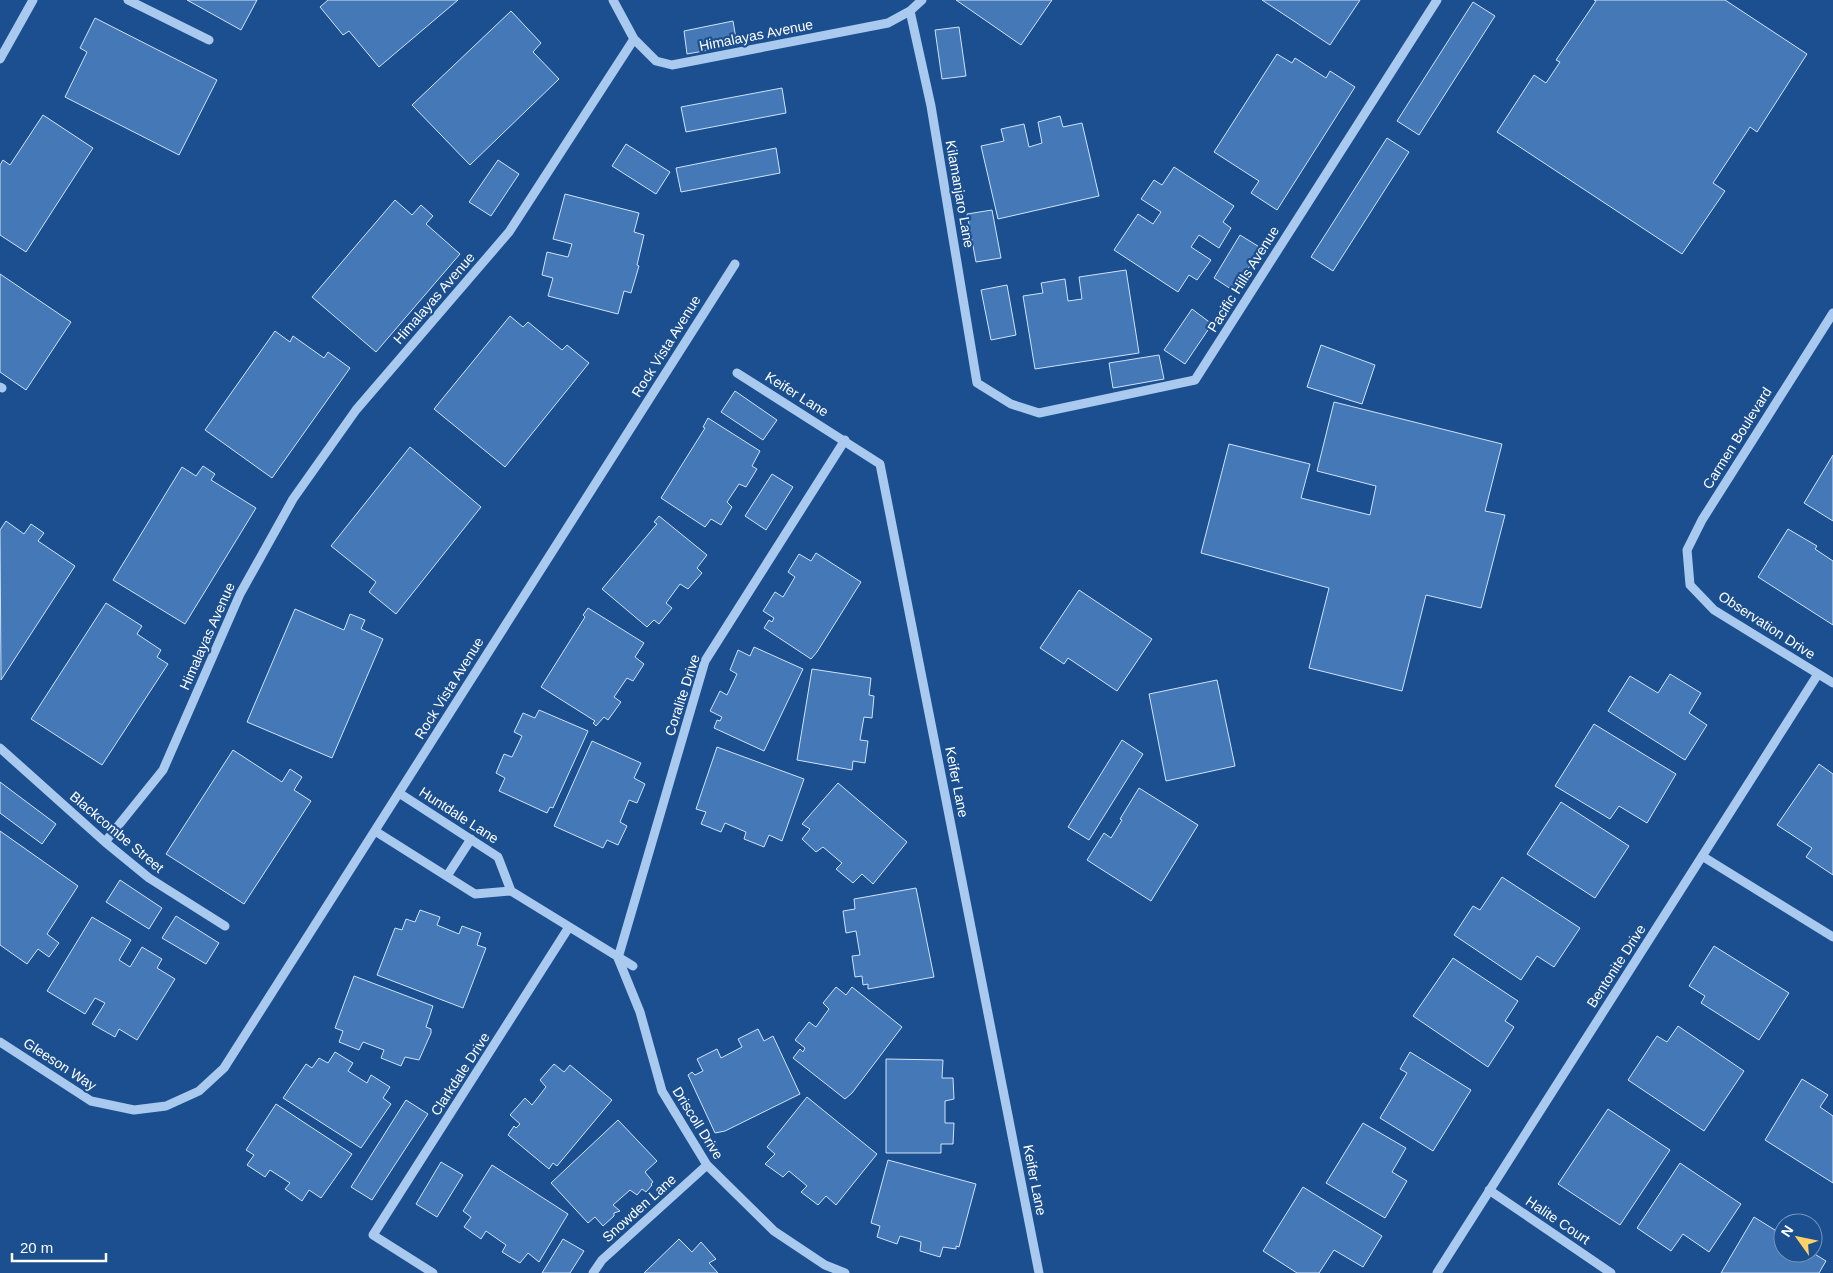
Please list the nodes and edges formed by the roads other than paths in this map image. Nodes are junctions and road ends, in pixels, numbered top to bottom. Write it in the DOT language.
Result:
graph roads {
  1 [pos="33,0"];
  2 [pos="128,0"];
  3 [pos="613,0"];
  4 [pos="922,0"];
  5 [pos="1437,0"];
  6 [pos="910,11"];
  7 [pos="634,39"];
  8 [pos="209,40"];
  9 [pos="0,59"];
  10 [pos="735,264"];
  11 [pos="1833,313"];
  12 [pos="737,373"];
  13 [pos="977,383"];
  14 [pos="845,440"];
  15 [pos="1690,585"];
  16 [pos="1818,674"];
  17 [pos="1833,684"];
  18 [pos="0,748"];
  19 [pos="399,793"];
  20 [pos="375,831"];
  21 [pos="471,839"];
  22 [pos="105,842"];
  23 [pos="1702,856"];
  24 [pos="447,876"];
  25 [pos="511,891"];
  26 [pos="225,926"];
  27 [pos="569,927"];
  28 [pos="1833,937"];
  29 [pos="618,958"];
  30 [pos="632,966"];
  31 [pos="0,1042"];
  32 [pos="166,1106"];
  33 [pos="707,1165"];
  34 [pos="1489,1190"];
  35 [pos="433,1273"];
  36 [pos="593,1273"];
  37 [pos="844,1273"];
  38 [pos="1039,1273"];
  39 [pos="1437,1273"];
  40 [pos="1611,1273"];
  1 -- 9 [label="street"];
  2 -- 8 [label="street"];
  3 -- 7 [label="street"];
  4 -- 6 [label="street, Himalayas Avenue"];
  5 -- 13 [label="street, Pacific Hills Avenue"];
  6 -- 7 [label="street, Himalayas Avenue"];
  6 -- 13 [label="street, Kilamanjaro Lane"];
  7 -- 22 [label="street, Himalayas Avenue"];
  10 -- 19 [label="street, Rock Vista Avenue"];
  11 -- 15 [label="street, Carmen Boulevard"];
  12 -- 14 [label="street, Keifer Lane"];
  14 -- 29 [label="street, Coralite Drive"];
  14 -- 38 [label="street, Keifer Lane"];
  15 -- 16 [label="street, Observation Drive"];
  16 -- 17 [label="street, Observation Drive"];
  16 -- 23 [label="street, Bentonite Drive"];
  18 -- 22 [label="street, Blackcombe Street"];
  19 -- 20 [label="street, Rock Vista Avenue"];
  19 -- 21 [label="street, Huntdale Lane"];
  20 -- 24 [label="street"];
  20 -- 32 [label="street, Rock Vista Avenue"];
  21 -- 24 [label="street"];
  21 -- 25 [label="street, Huntdale Lane"];
  22 -- 26 [label="street, Blackcombe Street"];
  23 -- 28 [label="street"];
  23 -- 34 [label="street, Bentonite Drive"];
  24 -- 25 [label="street"];
  25 -- 27 [label="street"];
  27 -- 29 [label="street"];
  27 -- 35 [label="street, Clarkdale Drive"];
  29 -- 30 [label="street"];
  29 -- 33 [label="street, Driscoll Drive"];
  31 -- 32 [label="street, Gleeson Way"];
  33 -- 36 [label="street, Snowden Lane"];
  33 -- 37 [label="street, Driscoll Drive"];
  34 -- 39 [label="street, Bentonite Drive"];
  34 -- 40 [label="street, Halite Court"];
}
